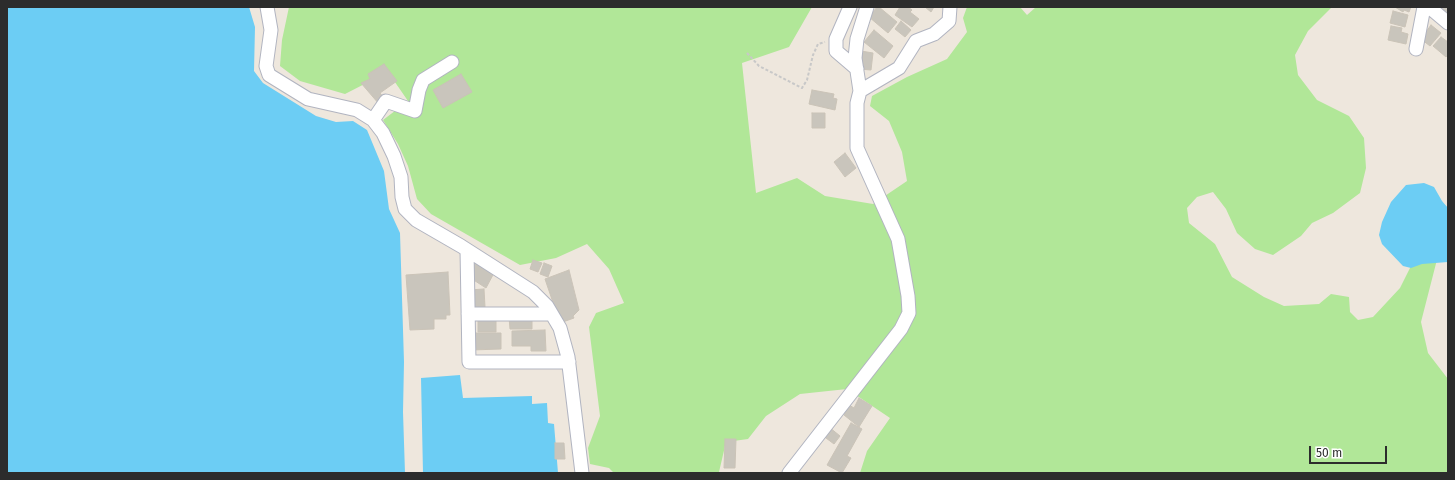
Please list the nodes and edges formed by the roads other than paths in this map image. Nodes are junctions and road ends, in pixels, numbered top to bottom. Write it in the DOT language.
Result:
graph roads {
  1 [pos="267,7"];
  2 [pos="850,7"];
  3 [pos="867,7"];
  4 [pos="950,7"];
  5 [pos="1424,7"];
  6 [pos="1429,7"];
  7 [pos="1448,23"];
  8 [pos="1416,49"];
  9 [pos="452,62"];
  10 [pos="857,69"];
  11 [pos="860,91"];
  12 [pos="373,120"];
  13 [pos="467,250"];
  14 [pos="468,314"];
  15 [pos="552,314"];
  16 [pos="569,362"];
  17 [pos="582,473"];
  18 [pos="789,473"];
  1 -- 12 [label="street"];
  2 -- 10 [label="street"];
  3 -- 10 [label="street"];
  4 -- 11 [label="street"];
  5 -- 8 [label="street"];
  6 -- 7 [label="street"];
  9 -- 12 [label="street"];
  10 -- 11 [label="street"];
  11 -- 18 [label="street"];
  12 -- 13 [label="street"];
  13 -- 14 [label="street"];
  13 -- 15 [label="street"];
  14 -- 15 [label="street"];
  14 -- 16 [label="street"];
  15 -- 16 [label="street"];
  16 -- 17 [label="street"];
}
